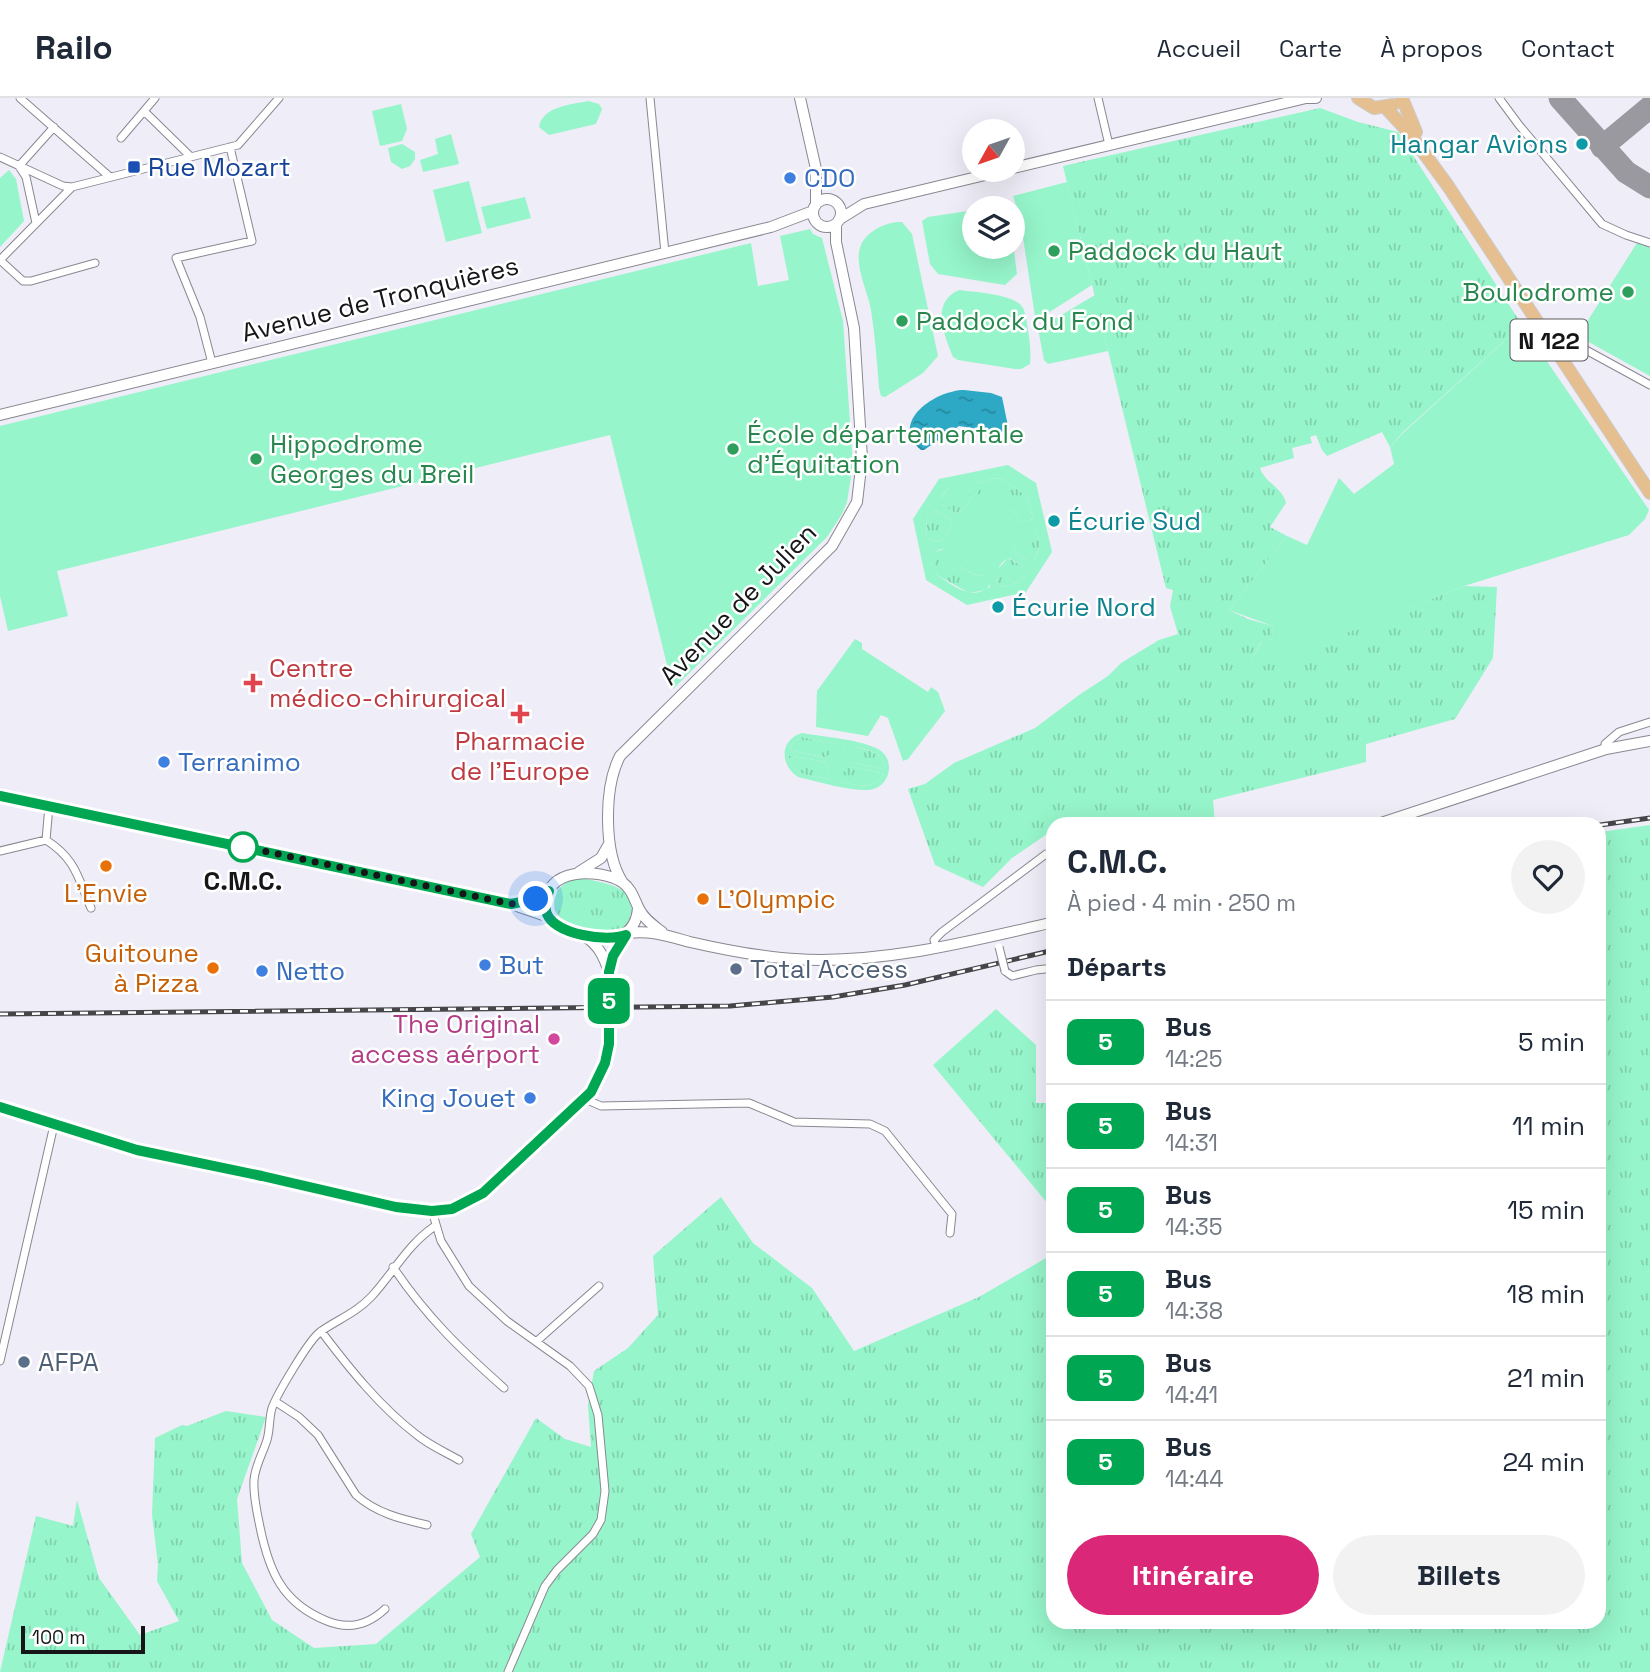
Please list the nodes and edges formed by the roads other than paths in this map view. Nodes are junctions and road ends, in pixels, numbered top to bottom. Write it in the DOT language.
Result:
graph roads {
  1 [pos="20,98"];
  2 [pos="155,98"];
  3 [pos="279,98"];
  4 [pos="650,98"];
  5 [pos="800,98"];
  6 [pos="1098,98"];
  7 [pos="1306,98"];
  8 [pos="1317,98"];
  9 [pos="1358,98"];
  10 [pos="1401,98"];
  11 [pos="1499,98"];
  12 [pos="1262,103"];
  13 [pos="1386,108"];
  14 [pos="144,111"];
  15 [pos="54,127"];
  16 [pos="121,138"];
  17 [pos="1110,145"];
  18 [pos="230,147"];
  19 [pos="0,157"];
  20 [pos="191,157"];
  21 [pos="1026,165"];
  22 [pos="19,166"];
  23 [pos="816,169"];
  24 [pos="110,177"];
  25 [pos="962,181"];
  26 [pos="1448,186"];
  27 [pos="72,187"];
  28 [pos="833,202"];
  29 [pos="864,204"];
  30 [pos="816,216"];
  31 [pos="838,222"];
  32 [pos="36,223"];
  33 [pos="1650,243"];
  34 [pos="665,253"];
  35 [pos="0,260"];
  36 [pos="95,263"];
  37 [pos="848,296"];
  38 [pos="1564,338"];
  39 [pos="212,363"];
  40 [pos="1650,385"];
  41 [pos="0,415"];
  42 [pos="1650,493"];
  43 [pos="1650,722"];
  44 [pos="1650,741"];
  45 [pos="1606,750"];
  46 [pos="0,796"];
  47 [pos="49,806"];
  48 [pos="1400,817"];
  49 [pos="46,840"];
  50 [pos="609,844"];
  51 [pos="0,851"];
  52 [pos="1046,854"];
  53 [pos="579,872"];
  54 [pos="623,883"];
  55 [pos="549,891"];
  56 [pos="511,904"];
  57 [pos="91,908"];
  58 [pos="638,908"];
  59 [pos="549,917"];
  60 [pos="1046,924"];
  61 [pos="627,934"];
  62 [pos="665,934"];
  63 [pos="583,935"];
  64 [pos="993,935"];
  65 [pos="936,946"];
  66 [pos="1046,969"];
  67 [pos="609,972"];
  68 [pos="585,1099"];
  69 [pos="0,1107"];
  70 [pos="54,1125"];
  71 [pos="432,1211"];
  72 [pos="435,1226"];
  73 [pos="950,1233"];
  74 [pos="393,1267"];
  75 [pos="599,1286"];
  76 [pos="321,1331"];
  77 [pos="537,1341"];
  78 [pos="0,1361"];
  79 [pos="504,1388"];
  80 [pos="276,1402"];
  81 [pos="459,1460"];
  82 [pos="427,1525"];
  83 [pos="385,1609"];
  84 [pos="508,1672"];
  1 -- 15 [label="street"];
  2 -- 14 [label="street"];
  3 -- 18 [label="street"];
  4 -- 34 [label="street"];
  5 -- 23 [label="street"];
  6 -- 17 [label="street"];
  7 -- 8 [label="street"];
  7 -- 12 [label="street"];
  9 -- 13 [label="main road"];
  10 -- 13 [label="main road"];
  10 -- 26 [label="main road"];
  11 -- 33 [label="street"];
  12 -- 17 [label="street"];
  13 -- 26 [label="main road, N 122"];
  14 -- 16 [label="street"];
  14 -- 20 [label="street"];
  15 -- 22 [label="street"];
  15 -- 24 [label="street"];
  17 -- 21 [label="street"];
  18 -- 20 [label="street"];
  18 -- 39 [label="street"];
  19 -- 22 [label="street"];
  20 -- 24 [label="street"];
  22 -- 27 [label="street"];
  22 -- 32 [label="street"];
  23 -- 28 [label="street, Avenue de Julien"];
  23 -- 30 [label="street"];
  24 -- 27 [label="street"];
  25 -- 29 [label="street"];
  26 -- 42 [label="main road, N 122"];
  27 -- 32 [label="street"];
  28 -- 29 [label="street"];
  28 -- 30 [label="street"];
  28 -- 31 [label="street, Avenue de Julien"];
  29 -- 31 [label="street"];
  30 -- 31 [label="street"];
  30 -- 34 [label="street, Avenue de Tronquières"];
  30 -- 37 [label="street, Avenue de Julien"];
  31 -- 37 [label="street, Avenue de Julien"];
  32 -- 35 [label="street"];
  34 -- 39 [label="street, Avenue de Tronquières"];
  35 -- 36 [label="street"];
  37 -- 50 [label="street, Avenue de Julien"];
  38 -- 40 [label="street"];
  39 -- 41 [label="street, Avenue de Tronquières"];
  43 -- 45 [label="street"];
  44 -- 45 [label="street"];
  45 -- 48 [label="street"];
  46 -- 47 [label="street"];
  47 -- 49 [label="street"];
  47 -- 56 [label="street"];
  49 -- 51 [label="street"];
  49 -- 57 [label="street"];
  50 -- 53 [label="street"];
  50 -- 54 [label="street, Avenue de Julien"];
  52 -- 65 [label="street"];
  53 -- 54 [label="street"];
  53 -- 55 [label="street"];
  54 -- 58 [label="street"];
  55 -- 56 [label="street"];
  55 -- 59 [label="street"];
  56 -- 59 [label="street"];
  58 -- 61 [label="street"];
  58 -- 62 [label="street"];
  59 -- 63 [label="street"];
  60 -- 64 [label="street"];
  61 -- 62 [label="street"];
  61 -- 63 [label="street"];
  61 -- 67 [label="street"];
  62 -- 65 [label="street"];
  63 -- 67 [label="street"];
  64 -- 65 [label="street"];
  64 -- 66 [label="street, bridge"];
  67 -- 68 [label="street, bridge"];
  68 -- 71 [label="street"];
  68 -- 73 [label="street"];
  69 -- 70 [label="street"];
  70 -- 71 [label="street"];
  70 -- 78 [label="street"];
  71 -- 72 [label="street"];
  72 -- 74 [label="street"];
  72 -- 77 [label="street"];
  74 -- 76 [label="street"];
  74 -- 79 [label="street"];
  75 -- 77 [label="street"];
  76 -- 80 [label="street"];
  76 -- 81 [label="street"];
  77 -- 84 [label="street"];
  80 -- 82 [label="street"];
  80 -- 83 [label="street"];
}
